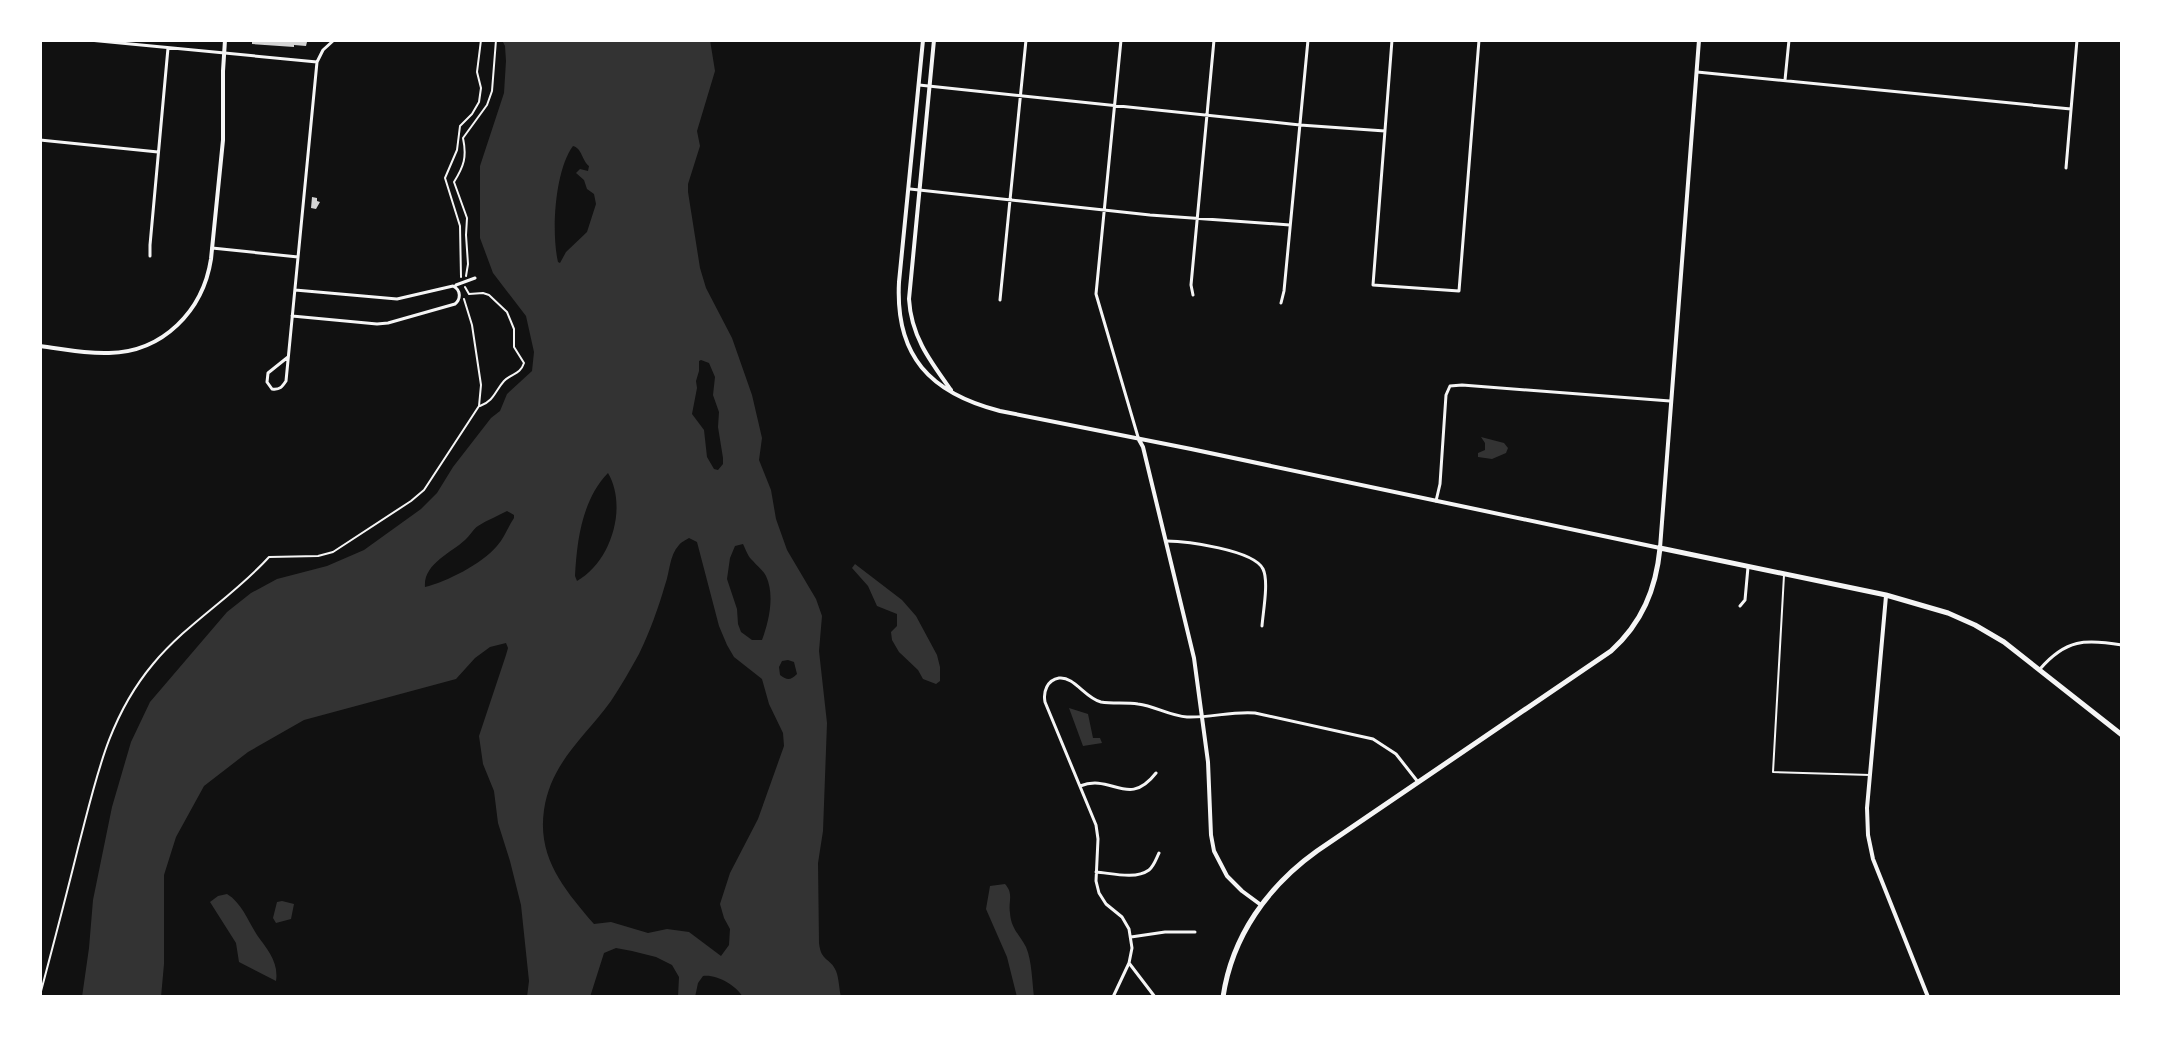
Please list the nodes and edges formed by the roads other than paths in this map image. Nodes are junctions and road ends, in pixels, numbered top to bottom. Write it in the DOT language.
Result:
graph roads {
  1 [pos="89,40"];
  2 [pos="225,40"];
  3 [pos="334,40"];
  4 [pos="923,40"];
  5 [pos="934,40"];
  6 [pos="1026,40"];
  7 [pos="1121,40"];
  8 [pos="1214,40"];
  9 [pos="1308,40"];
  10 [pos="1392,40"];
  11 [pos="1479,40"];
  12 [pos="1699,40"];
  13 [pos="1789,40"];
  14 [pos="2077,40"];
  15 [pos="168,48"];
  16 [pos="224,53"];
  17 [pos="317,62"];
  18 [pos="1697,72"];
  19 [pos="1785,80"];
  20 [pos="919,85"];
  21 [pos="929,86"];
  22 [pos="1021,96"];
  23 [pos="1114,105"];
  24 [pos="2071,109"];
  25 [pos="1207,114"];
  26 [pos="1300,125"];
  27 [pos="1385,131"];
  28 [pos="40,140"];
  29 [pos="158,152"];
  30 [pos="2066,168"];
  31 [pos="910,189"];
  32 [pos="920,191"];
  33 [pos="1011,200"];
  34 [pos="1104,210"];
  35 [pos="1197,219"];
  36 [pos="1290,225"];
  37 [pos="212,248"];
  38 [pos="150,256"];
  39 [pos="298,257"];
  40 [pos="475,278"];
  41 [pos="453,286"];
  42 [pos="295,290"];
  43 [pos="1193,295"];
  44 [pos="1000,300"];
  45 [pos="1281,303"];
  46 [pos="292,316"];
  47 [pos="40,346"];
  48 [pos="288,357"];
  49 [pos="952,392"];
  50 [pos="1672,401"];
  51 [pos="1138,438"];
  52 [pos="1436,501"];
  53 [pos="1166,541"];
  54 [pos="1660,548"];
  55 [pos="1748,567"];
  56 [pos="1785,574"];
  57 [pos="1886,595"];
  58 [pos="1740,606"];
  59 [pos="1262,626"];
  60 [pos="2122,645"];
  61 [pos="2040,669"];
  62 [pos="1202,716"];
  63 [pos="2122,735"];
  64 [pos="1156,773"];
  65 [pos="1870,775"];
  66 [pos="1419,783"];
  67 [pos="1080,786"];
  68 [pos="1159,853"];
  69 [pos="1096,872"];
  70 [pos="1261,905"];
  71 [pos="1195,932"];
  72 [pos="1131,937"];
  73 [pos="1129,963"];
  74 [pos="1113,997"];
  75 [pos="1155,997"];
  76 [pos="1223,997"];
  77 [pos="1928,997"];
  1 -- 15 [label="street"];
  2 -- 16 [label="street"];
  3 -- 17 [label="street"];
  4 -- 20 [label="street"];
  5 -- 21 [label="street"];
  6 -- 22 [label="street"];
  7 -- 23 [label="street"];
  8 -- 25 [label="street"];
  9 -- 26 [label="street"];
  10 -- 27 [label="street"];
  11 -- 27 [label="street"];
  12 -- 18 [label="street"];
  13 -- 19 [label="street"];
  14 -- 24 [label="street"];
  15 -- 16 [label="street"];
  15 -- 29 [label="street"];
  16 -- 17 [label="street"];
  16 -- 37 [label="street"];
  17 -- 39 [label="street"];
  18 -- 19 [label="street"];
  18 -- 50 [label="street"];
  19 -- 24 [label="street"];
  20 -- 21 [label="street"];
  20 -- 31 [label="street"];
  21 -- 22 [label="street"];
  21 -- 32 [label="street"];
  22 -- 23 [label="street"];
  22 -- 33 [label="street"];
  23 -- 25 [label="street"];
  23 -- 34 [label="street"];
  24 -- 30 [label="street"];
  25 -- 26 [label="street"];
  25 -- 35 [label="street"];
  26 -- 27 [label="street"];
  26 -- 36 [label="street"];
  28 -- 29 [label="street"];
  29 -- 38 [label="street"];
  31 -- 32 [label="street"];
  31 -- 49 [label="street"];
  32 -- 33 [label="street"];
  32 -- 49 [label="street"];
  33 -- 34 [label="street"];
  33 -- 44 [label="street"];
  34 -- 35 [label="street"];
  34 -- 51 [label="street"];
  35 -- 36 [label="street"];
  35 -- 43 [label="street"];
  36 -- 45 [label="street"];
  37 -- 39 [label="street"];
  37 -- 47 [label="street"];
  39 -- 42 [label="street"];
  40 -- 41 [label="street"];
  41 -- 42 [label="street"];
  41 -- 46 [label="street"];
  42 -- 46 [label="street"];
  46 -- 48 [label="street"];
  48 -- 48 [label="street"];
  49 -- 51 [label="street"];
  50 -- 52 [label="street"];
  50 -- 54 [label="street"];
  51 -- 52 [label="street"];
  51 -- 53 [label="street"];
  52 -- 54 [label="street"];
  53 -- 59 [label="street"];
  53 -- 62 [label="street"];
  54 -- 55 [label="main road"];
  54 -- 66 [label="main road"];
  55 -- 56 [label="main road"];
  55 -- 58 [label="street"];
  56 -- 57 [label="main road"];
  56 -- 65 [label="lane"];
  57 -- 61 [label="main road"];
  57 -- 65 [label="street"];
  60 -- 61 [label="street"];
  61 -- 63 [label="main road"];
  62 -- 66 [label="street"];
  62 -- 67 [label="street"];
  62 -- 70 [label="street"];
  64 -- 67 [label="street"];
  65 -- 77 [label="street"];
  66 -- 70 [label="main road"];
  67 -- 69 [label="street"];
  68 -- 69 [label="street"];
  69 -- 72 [label="street"];
  70 -- 76 [label="main road"];
  71 -- 72 [label="street"];
  72 -- 73 [label="street"];
  73 -- 74 [label="street"];
  73 -- 75 [label="street"];
}
